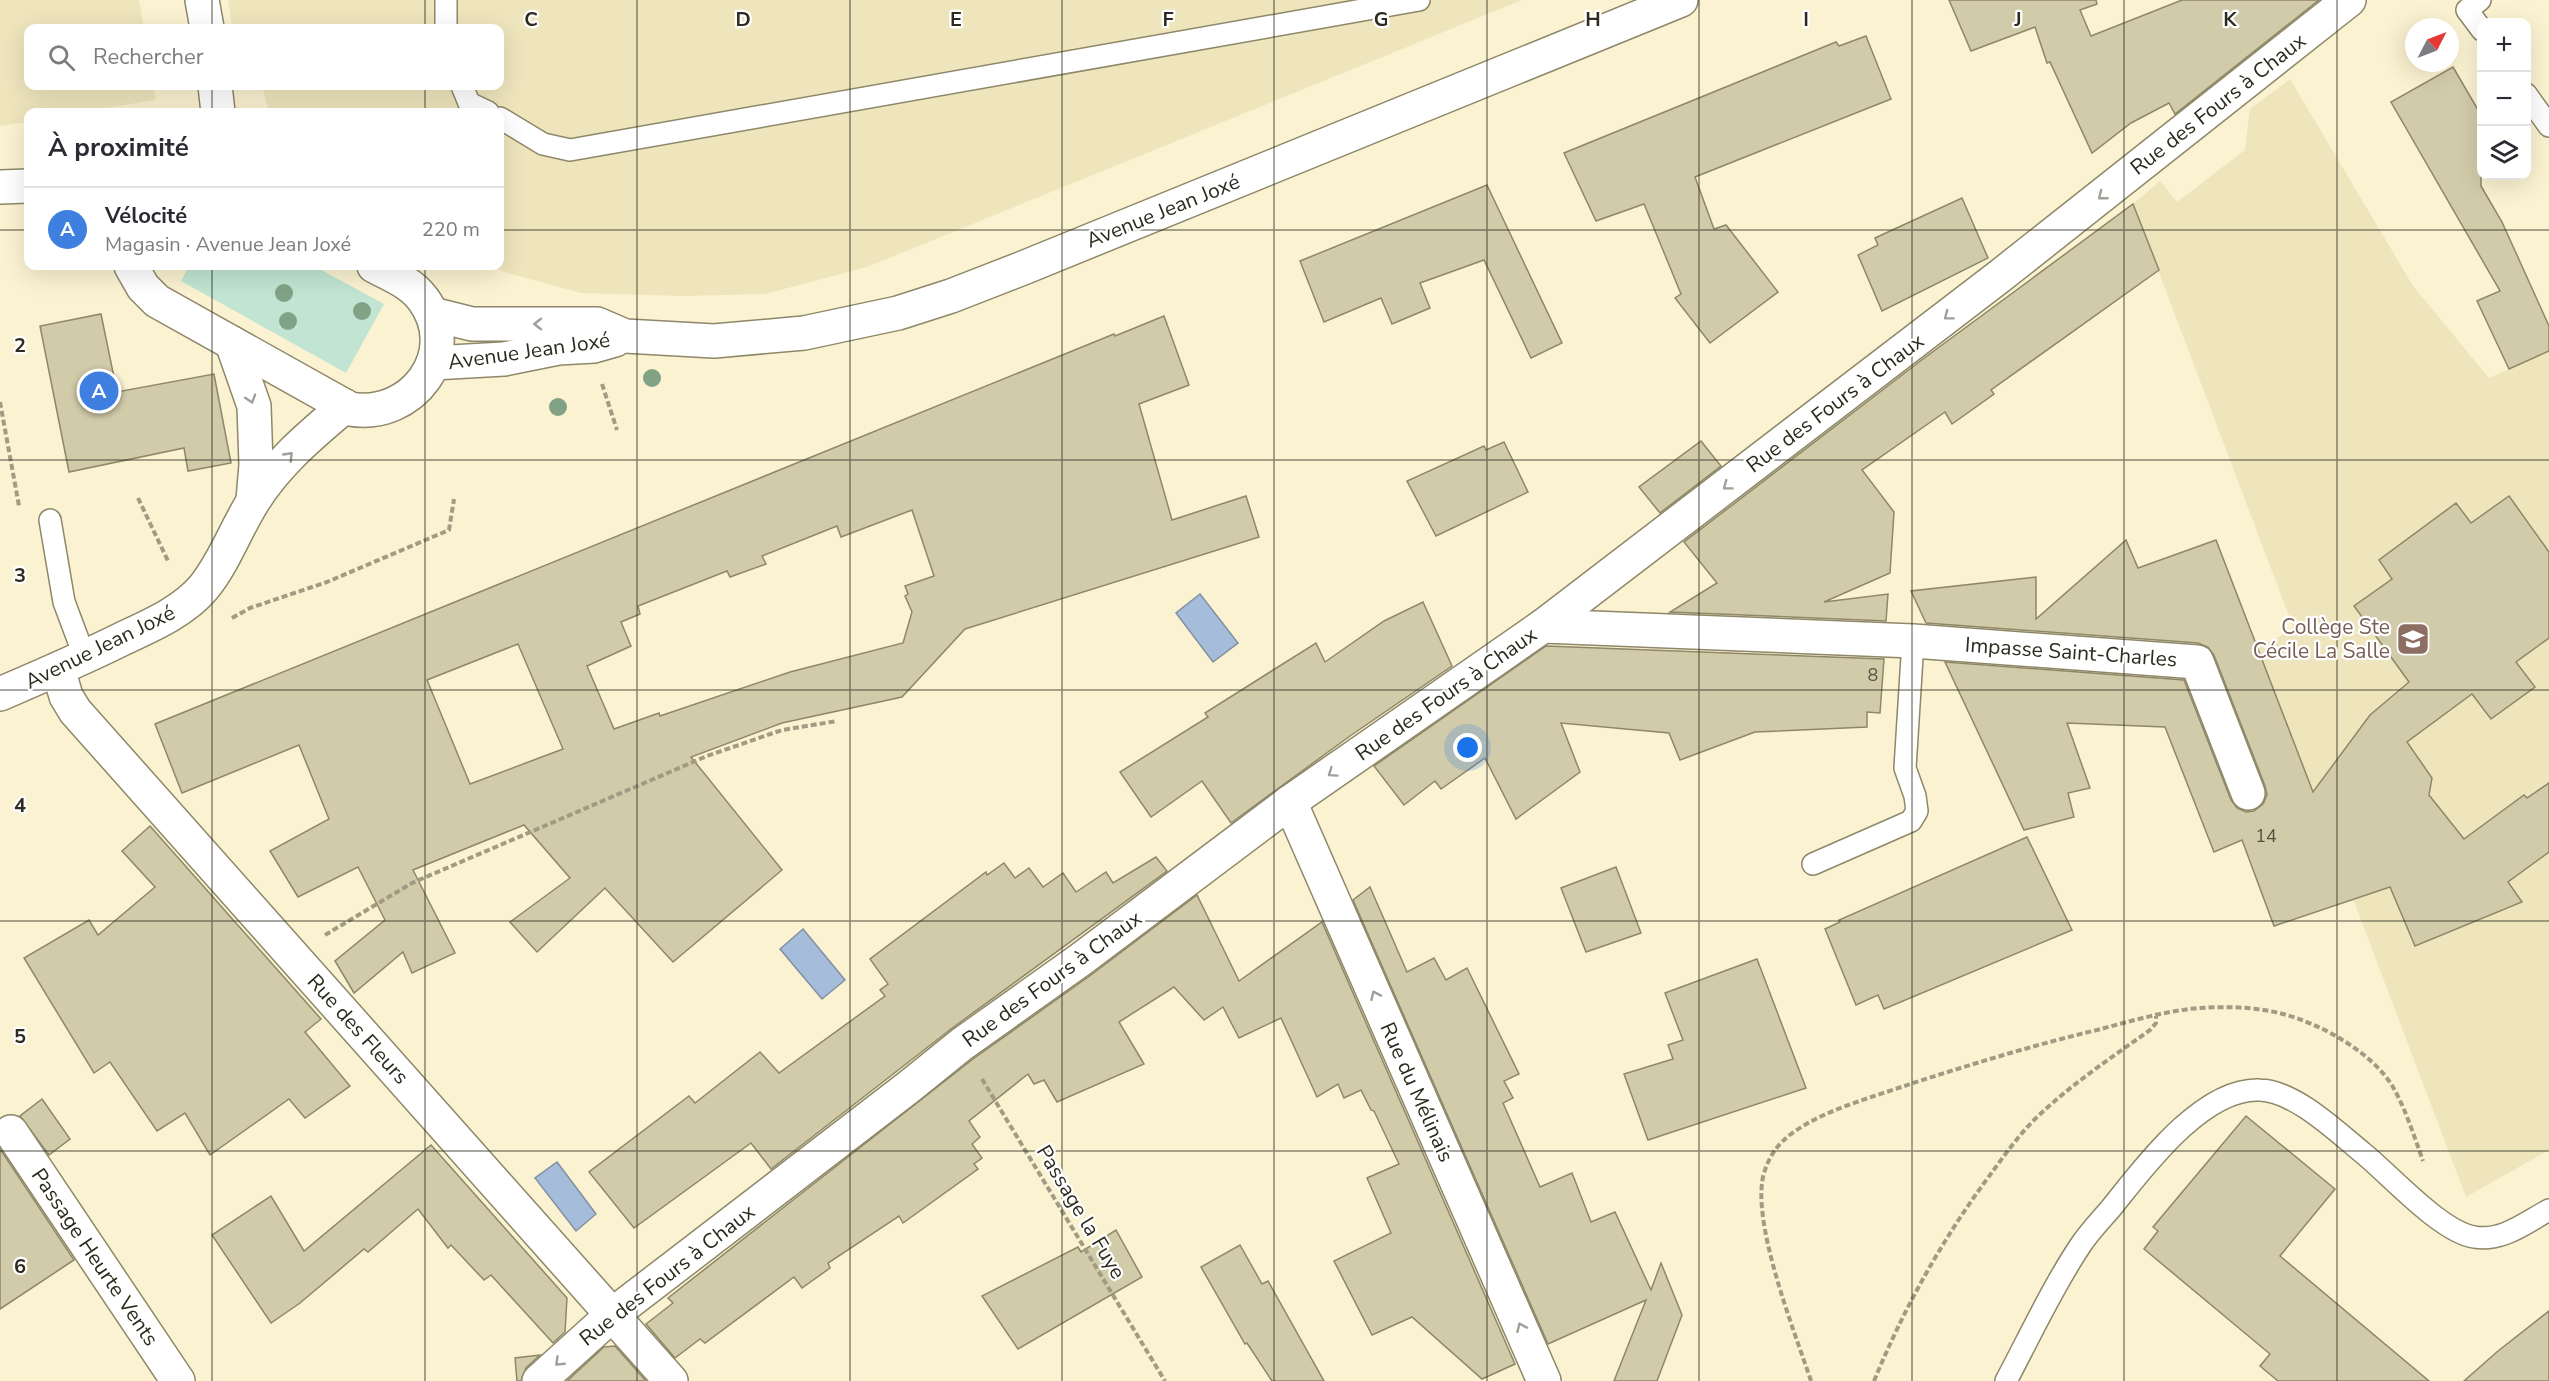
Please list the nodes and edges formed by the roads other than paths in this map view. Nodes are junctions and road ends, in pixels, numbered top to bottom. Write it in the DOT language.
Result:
graph roads {
  1 [pos="202,0"];
  2 [pos="446,0"];
  3 [pos="1419,0"];
  4 [pos="1681,0"];
  5 [pos="2349,0"];
  6 [pos="2480,0"];
  7 [pos="206,24"];
  8 [pos="446,24"];
  9 [pos="2477,24"];
  10 [pos="215,90"];
  11 [pos="464,100"];
  12 [pos="2531,101"];
  13 [pos="218,108"];
  14 [pos="480,108"];
  15 [pos="504,120"];
  16 [pos="2549,126"];
  17 [pos="24,186"];
  18 [pos="0,187"];
  19 [pos="133,270"];
  20 [pos="381,270"];
  21 [pos="432,314"];
  22 [pos="626,336"];
  23 [pos="232,343"];
  24 [pos="433,363"];
  25 [pos="345,406"];
  26 [pos="253,502"];
  27 [pos="50,520"];
  28 [pos="1543,626"];
  29 [pos="1913,641"];
  30 [pos="72,664"];
  31 [pos="0,694"];
  32 [pos="2248,793"];
  33 [pos="1290,802"];
  34 [pos="1813,864"];
  35 [pos="11,1132"];
  36 [pos="2549,1210"];
  37 [pos="612,1315"];
  38 [pos="178,1381"];
  39 [pos="539,1381"];
  40 [pos="671,1381"];
  41 [pos="1544,1381"];
  42 [pos="2006,1381"];
  1 -- 7 [label="street"];
  2 -- 8 [label="lane"];
  3 -- 15 [label="lane"];
  4 -- 22 [label="street, Avenue Jean Joxé"];
  5 -- 28 [label="street, Rue des Fours à Chaux, one-way"];
  6 -- 9 [label="lane"];
  10 -- 13 [label="street"];
  11 -- 14 [label="lane"];
  12 -- 16 [label="lane"];
  17 -- 18 [label="street"];
  19 -- 23 [label="street"];
  20 -- 21 [label="street"];
  22 -- 21 [label="street, Avenue Jean Joxé, one-way"];
  21 -- 24 [label="street"];
  22 -- 24 [label="street, Avenue Jean Joxé"];
  23 -- 25 [label="street"];
  23 -- 26 [label="street, Avenue Jean Joxé, one-way"];
  24 -- 25 [label="street"];
  26 -- 25 [label="street, Avenue Jean Joxé, one-way"];
  26 -- 30 [label="street, Avenue Jean Joxé"];
  27 -- 30 [label="lane"];
  28 -- 29 [label="street, Impasse Saint-Charles"];
  28 -- 33 [label="street, Rue des Fours à Chaux, one-way"];
  29 -- 32 [label="street, Impasse Saint-Charles"];
  29 -- 34 [label="lane"];
  30 -- 31 [label="street, Avenue Jean Joxé"];
  30 -- 37 [label="street, Rue des Fleurs"];
  33 -- 37 [label="street, Rue des Fours à Chaux"];
  41 -- 33 [label="street, Rue du Mélinais, one-way"];
  35 -- 38 [label="street, Passage Heurte Vents"];
  36 -- 42 [label="lane"];
  37 -- 39 [label="street, Rue des Fours à Chaux, one-way"];
  37 -- 40 [label="street, Rue des Fleurs"];
}
